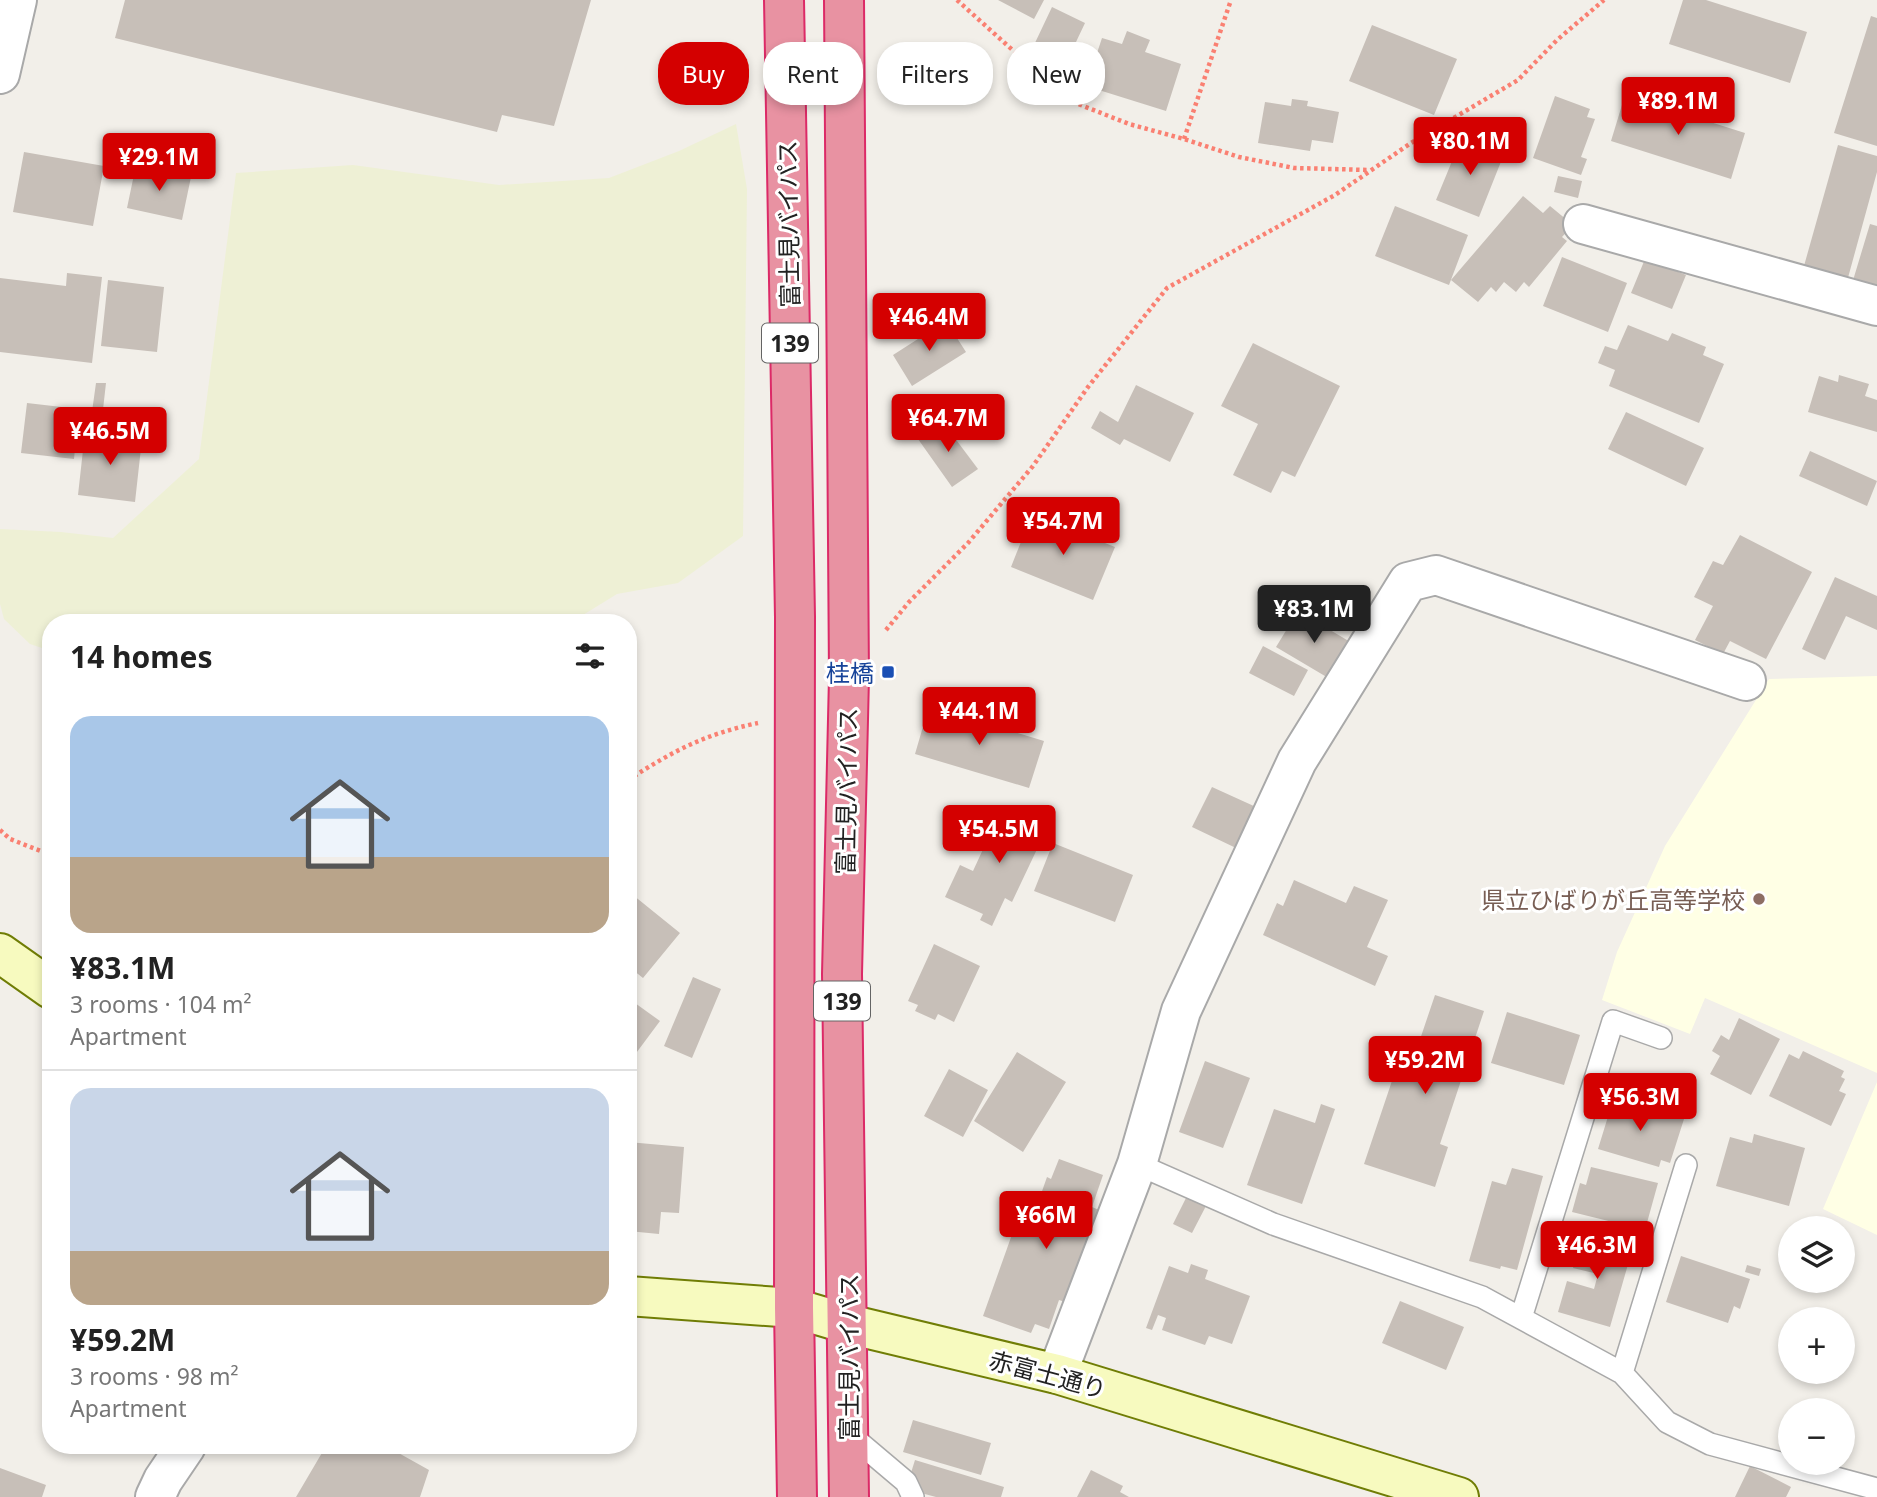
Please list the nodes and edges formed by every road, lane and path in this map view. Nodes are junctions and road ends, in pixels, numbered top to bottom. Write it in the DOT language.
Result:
graph roads {
  1 [pos="18,0"];
  2 [pos="784,0"];
  3 [pos="845,0"];
  4 [pos="957,0"];
  5 [pos="1231,0"];
  6 [pos="1604,0"];
  7 [pos="0,74"];
  8 [pos="1184,139"];
  9 [pos="1371,170"];
  10 [pos="1583,224"];
  11 [pos="1877,306"];
  12 [pos="849,677"];
  13 [pos="1746,681"];
  14 [pos="795,686"];
  15 [pos="637,774"];
  16 [pos="0,830"];
  17 [pos="42,851"];
  18 [pos="0,953"];
  19 [pos="42,983"];
  20 [pos="1661,1038"];
  21 [pos="1137,1164"];
  22 [pos="1686,1166"];
  23 [pos="637,1297"];
  24 [pos="794,1308"];
  25 [pos="1521,1318"];
  26 [pos="848,1324"];
  27 [pos="1622,1373"];
  28 [pos="1057,1374"];
  29 [pos="848,1433"];
  30 [pos="181,1454"];
  31 [pos="1877,1489"];
  32 [pos="155,1497"];
  33 [pos="797,1497"];
  34 [pos="849,1497"];
  35 [pos="913,1497"];
  36 [pos="1458,1497"];
  1 -- 7 [label="street"];
  2 -- 14 [label="highway, 富士見バイパス / 139"];
  3 -- 12 [label="highway, 富士見バイパス / 139"];
  4 -- 8 [label="path"];
  5 -- 8 [label="path"];
  6 -- 9 [label="path"];
  8 -- 9 [label="path"];
  9 -- 12 [label="path"];
  10 -- 11 [label="street"];
  12 -- 26 [label="highway, 富士見バイパス / 139"];
  13 -- 21 [label="street"];
  14 -- 15 [label="path"];
  14 -- 24 [label="highway, 富士見バイパス / 139"];
  16 -- 17 [label="path"];
  18 -- 19 [label="street"];
  20 -- 25 [label="lane"];
  21 -- 25 [label="lane"];
  21 -- 28 [label="street"];
  22 -- 27 [label="lane"];
  23 -- 24 [label="street, 赤富士通り"];
  24 -- 26 [label="street, 赤富士通り"];
  24 -- 33 [label="highway, 富士見バイパス / 139"];
  25 -- 27 [label="lane"];
  26 -- 28 [label="street, 赤富士通り"];
  26 -- 29 [label="highway, 富士見バイパス / 139"];
  27 -- 31 [label="lane"];
  28 -- 36 [label="street, 赤富士通り"];
  29 -- 34 [label="highway, 富士見バイパス / 139"];
  29 -- 35 [label="lane"];
  30 -- 32 [label="street"];
}
